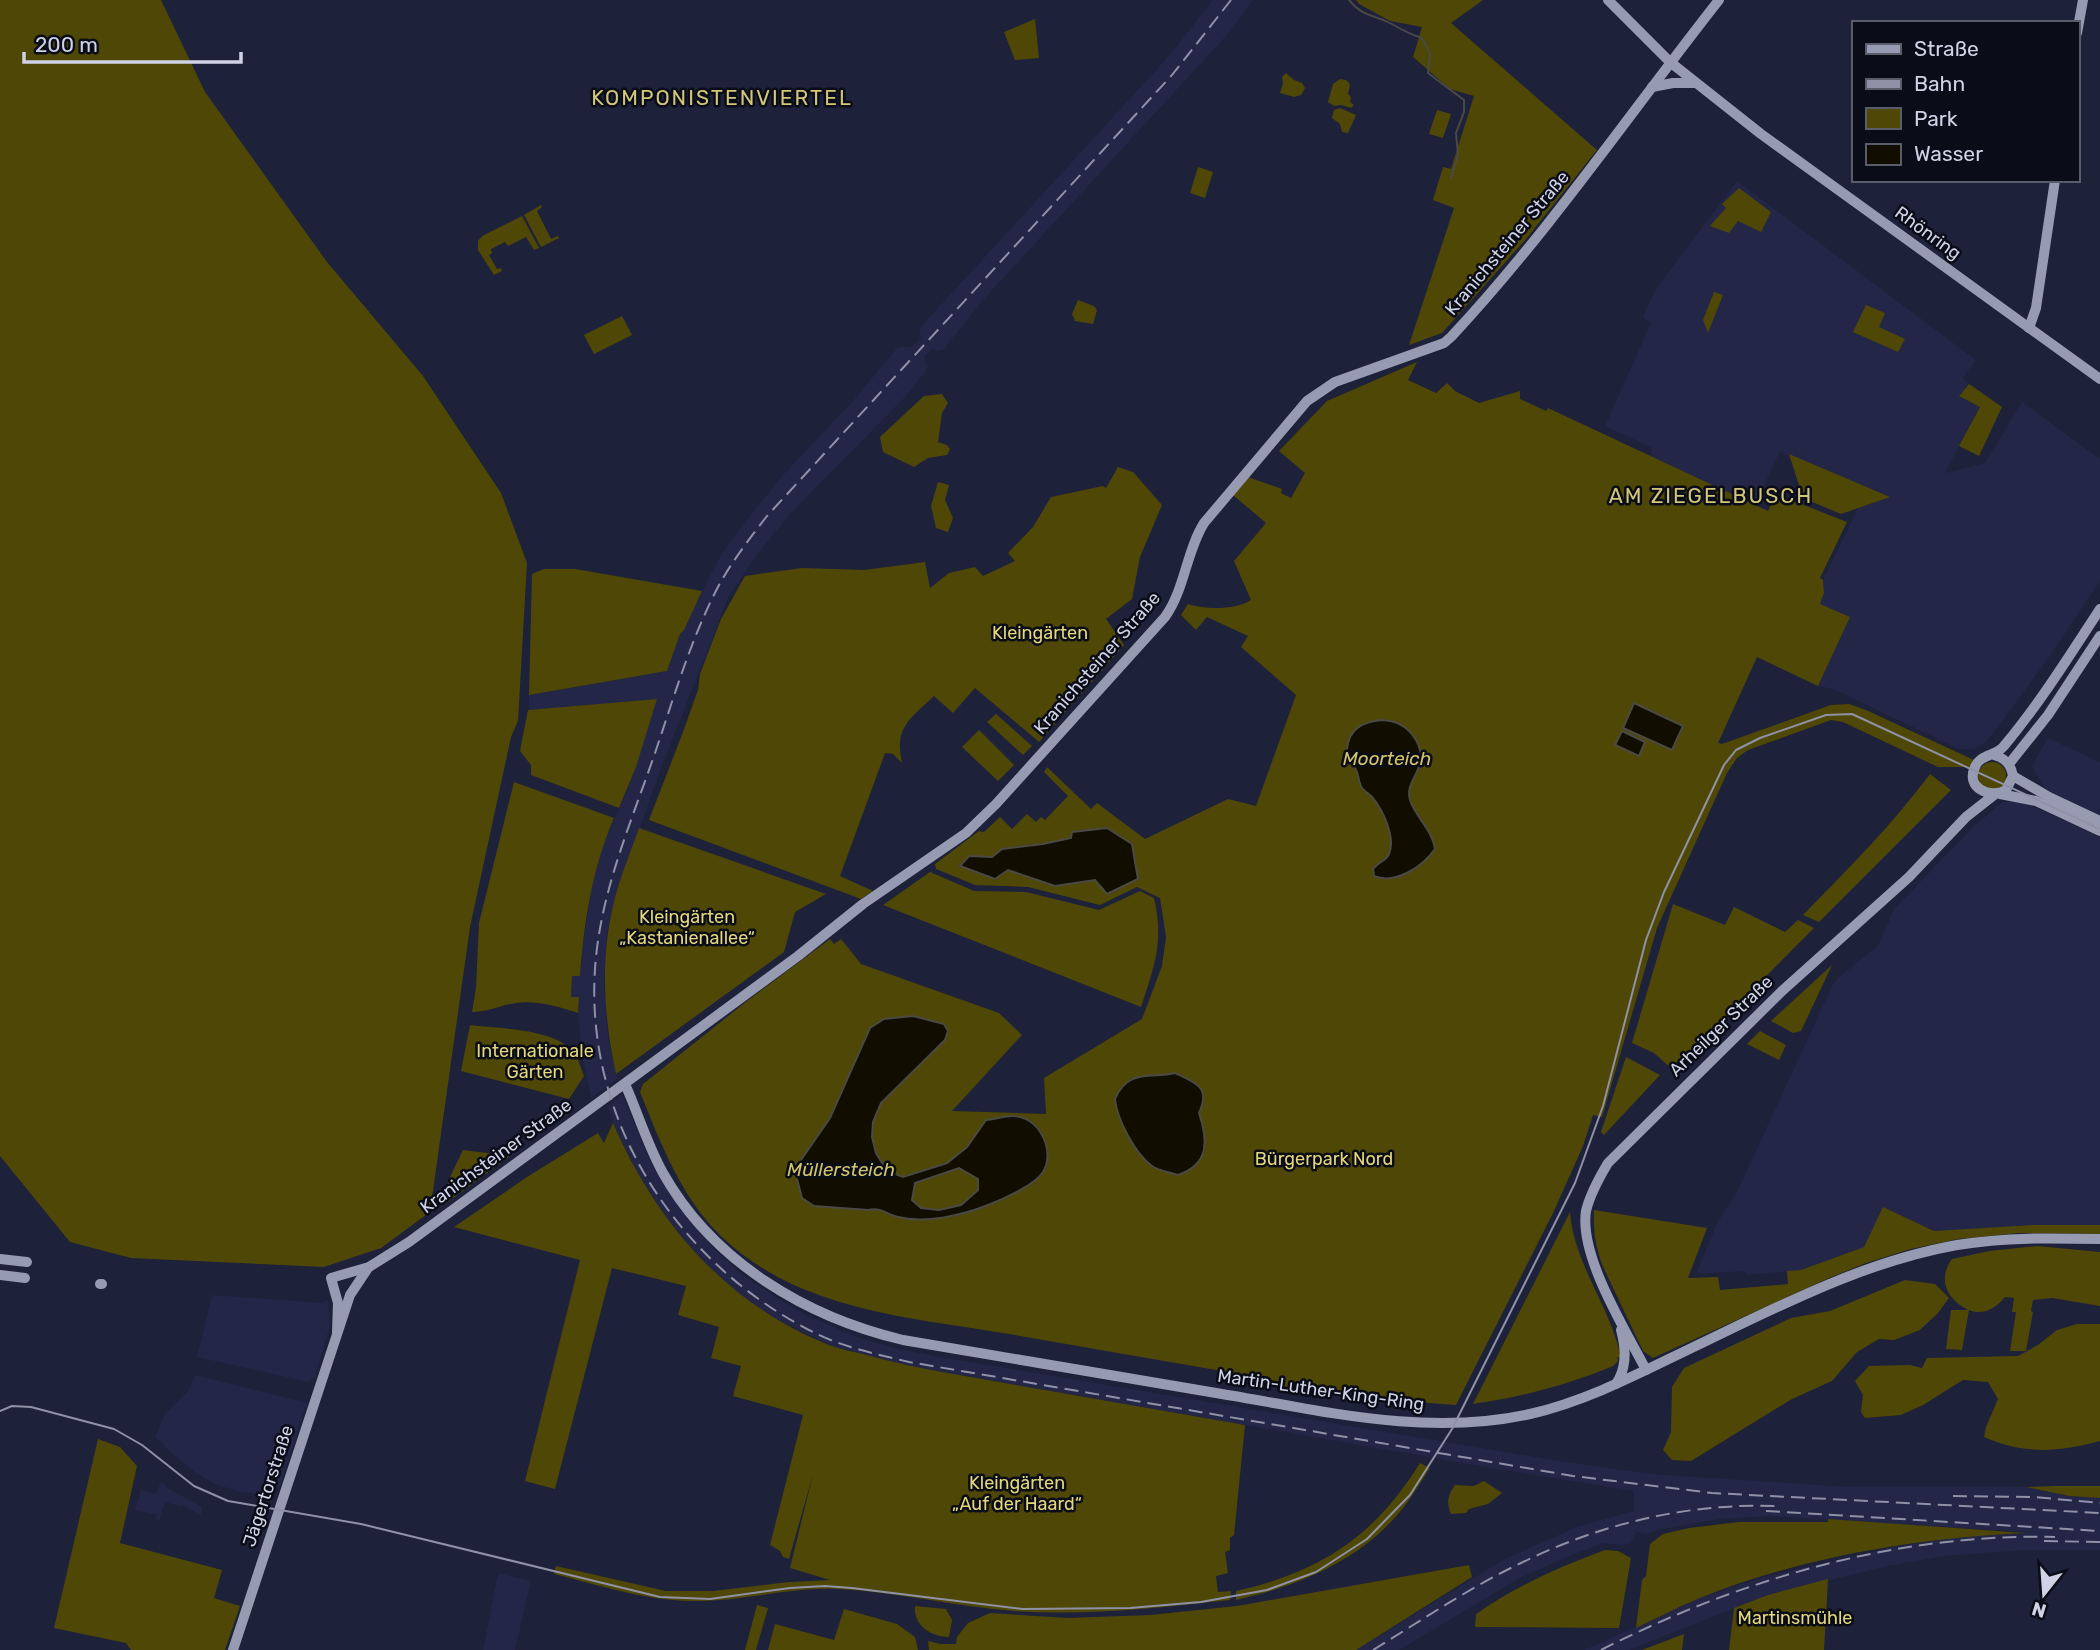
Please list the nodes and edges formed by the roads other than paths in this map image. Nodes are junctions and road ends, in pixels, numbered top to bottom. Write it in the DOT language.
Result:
graph roads {
  1 [pos="1608,0"];
  2 [pos="1719,0"];
  3 [pos="2082,0"];
  4 [pos="2079,21"];
  5 [pos="1670,62"];
  6 [pos="1696,83"];
  7 [pos="1652,87"];
  8 [pos="2055,182"];
  9 [pos="2035,313"];
  10 [pos="2029,328"];
  11 [pos="2096,376"];
  12 [pos="2100,609"];
  13 [pos="2100,636"];
  14 [pos="1994,755"];
  15 [pos="2011,770"];
  16 [pos="1979,789"];
  17 [pos="1997,794"];
  18 [pos="1971,813"];
  19 [pos="2100,821"];
  20 [pos="2100,831"];
  21 [pos="625,1084"];
  22 [pos="2100,1240"];
  23 [pos="0,1259"];
  24 [pos="27,1262"];
  25 [pos="369,1267"];
  26 [pos="348,1274"];
  27 [pos="0,1275"];
  28 [pos="25,1278"];
  29 [pos="331,1278"];
  30 [pos="350,1295"];
  31 [pos="1613,1304"];
  32 [pos="337,1332"];
  33 [pos="1646,1370"];
  34 [pos="1616,1384"];
  35 [pos="233,1650"];
  1 -- 5 [label="main road, Rhönring"];
  2 -- 5 [label="main road, Kranichsteiner Straße"];
  3 -- 4 [label="main road"];
  5 -- 6 [label="main road, Rhönring"];
  5 -- 7 [label="main road, Kranichsteiner Straße"];
  6 -- 7 [label="main road"];
  6 -- 10 [label="main road, Rhönring"];
  7 -- 21 [label="main road, Kranichsteiner Straße"];
  8 -- 9 [label="main road"];
  9 -- 10 [label="main road"];
  9 -- 11 [label="main road"];
  10 -- 11 [label="main road, Rhönring"];
  12 -- 14 [label="main road, Arheilger Straße"];
  13 -- 15 [label="main road, Arheilger Straße"];
  14 -- 15 [label="main road"];
  14 -- 16 [label="main road, Arheilger Straße"];
  15 -- 17 [label="main road, Arheilger Straße"];
  15 -- 19 [label="main road"];
  16 -- 17 [label="main road"];
  16 -- 18 [label="main road, Arheilger Straße"];
  17 -- 18 [label="main road, Arheilger Straße"];
  17 -- 20 [label="main road"];
  18 -- 31 [label="main road, Arheilger Straße"];
  21 -- 25 [label="main road, Kranichsteiner Straße"];
  21 -- 34 [label="main road, Martin-Luther-King-Ring"];
  22 -- 33 [label="main road, Martin-Luther-King-Ring"];
  23 -- 24 [label="main road"];
  25 -- 26 [label="main road, Kranichsteiner Straße"];
  25 -- 30 [label="main road, Jägertorstraße"];
  26 -- 29 [label="main road, Kranichsteiner Straße"];
  26 -- 30 [label="main road, Jägertorstraße"];
  27 -- 28 [label="main road"];
  29 -- 32 [label="main road, Jägertorstraße"];
  30 -- 32 [label="main road, Jägertorstraße"];
  31 -- 33 [label="main road, Arheilger Straße"];
  31 -- 34 [label="main road, Arheilger Straße"];
  32 -- 35 [label="main road, Jägertorstraße"];
  33 -- 34 [label="main road, Martin-Luther-King-Ring"];
}
